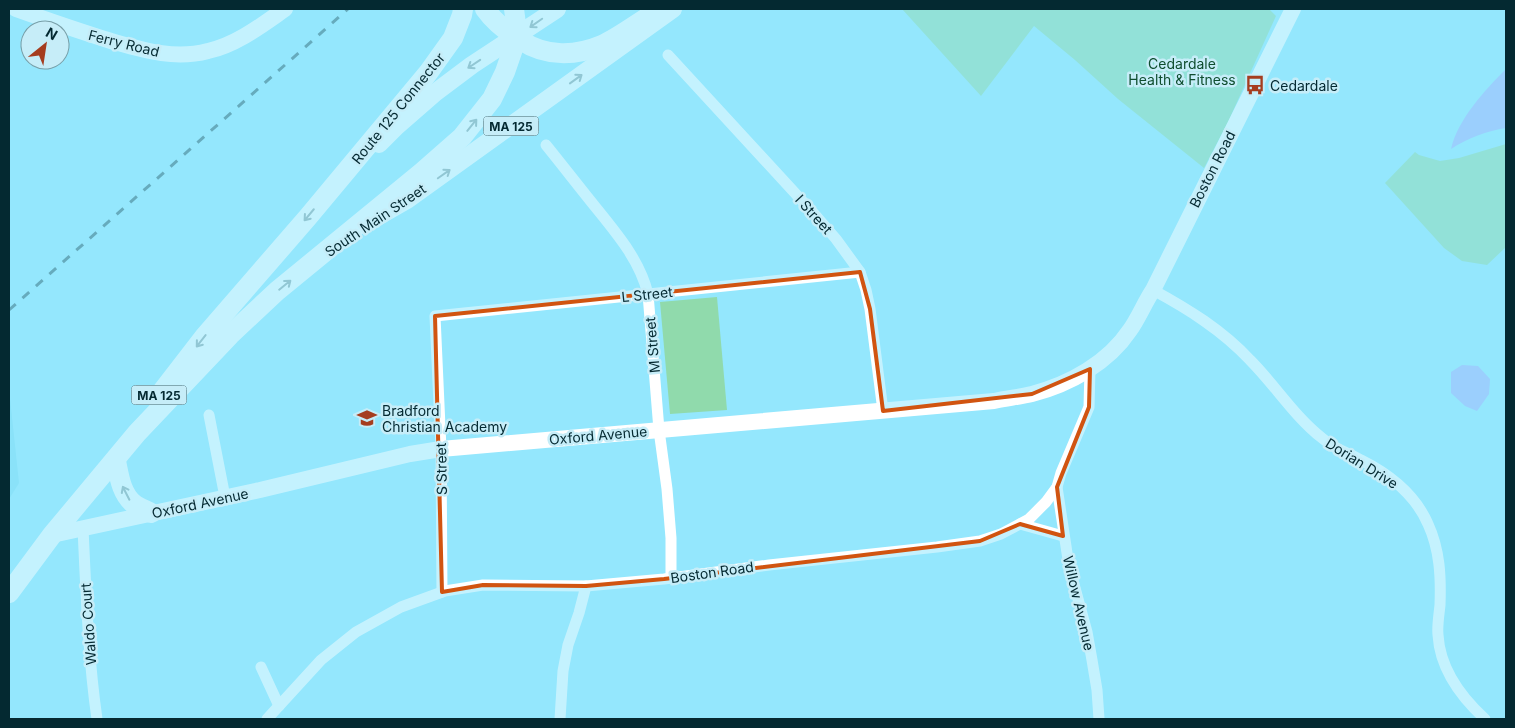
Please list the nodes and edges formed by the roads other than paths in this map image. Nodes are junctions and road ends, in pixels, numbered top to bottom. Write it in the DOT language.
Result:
graph roads {
  1 [pos="16,9"];
  2 [pos="285,9"];
  3 [pos="463,9"];
  4 [pos="485,9"];
  5 [pos="514,9"];
  6 [pos="557,9"];
  7 [pos="661,9"];
  8 [pos="673,9"];
  9 [pos="1293,9"];
  10 [pos="515,38"];
  11 [pos="668,55"];
  12 [pos="546,145"];
  13 [pos="341,178"];
  14 [pos="344,237"];
  15 [pos="860,272"];
  16 [pos="1152,290"];
  17 [pos="648,294"];
  18 [pos="435,316"];
  19 [pos="1131,329"];
  20 [pos="1090,369"];
  21 [pos="883,411"];
  22 [pos="210,415"];
  23 [pos="659,430"];
  24 [pos="441,449"];
  25 [pos="116,461"];
  26 [pos="1057,487"];
  27 [pos="89,490"];
  28 [pos="224,498"];
  29 [pos="151,513"];
  30 [pos="1020,524"];
  31 [pos="83,528"];
  32 [pos="52,535"];
  33 [pos="1063,536"];
  34 [pos="671,578"];
  35 [pos="586,586"];
  36 [pos="442,592"];
  37 [pos="9,593"];
  38 [pos="261,667"];
  39 [pos="279,706"];
  40 [pos="97,719"];
  41 [pos="267,719"];
  42 [pos="560,719"];
  43 [pos="1099,719"];
  44 [pos="1485,719"];
  1 -- 2 [label="street, Ferry Road"];
  3 -- 13 [label="highway, Route 125 Connector"];
  4 -- 10 [label="highway"];
  5 -- 10 [label="highway"];
  6 -- 10 [label="main road, South Main Street / MA 125, one-way"];
  7 -- 10 [label="highway"];
  14 -- 8 [label="main road, South Main Street / MA 125, one-way"];
  9 -- 16 [label="street, Boston Road"];
  10 -- 13 [label="main road, South Main Street / MA 125, one-way"];
  14 -- 10 [label="highway, one-way"];
  11 -- 15 [label="street, I Street"];
  12 -- 17 [label="street, M Street"];
  13 -- 27 [label="highway, South Main Street / MA 125, one-way"];
  25 -- 14 [label="highway, South Main Street / MA 125, one-way"];
  15 -- 17 [label="street, L Street"];
  15 -- 21 [label="street, I Street"];
  16 -- 19 [label="street, Boston Road"];
  16 -- 44 [label="street, Dorian Drive"];
  17 -- 18 [label="street, L Street"];
  17 -- 23 [label="street, M Street"];
  18 -- 24 [label="street, S Street"];
  19 -- 20 [label="street, Oxford Avenue"];
  20 -- 21 [label="street, Oxford Avenue"];
  20 -- 26 [label="street, Boston Road"];
  21 -- 23 [label="street, Oxford Avenue"];
  22 -- 28 [label="street"];
  23 -- 24 [label="street, Oxford Avenue"];
  23 -- 34 [label="street, M Street"];
  24 -- 28 [label="street, Oxford Avenue"];
  24 -- 36 [label="street, S Street"];
  25 -- 27 [label="highway, South Main Street / MA 125"];
  29 -- 25 [label="highway, one-way"];
  26 -- 30 [label="street, Boston Road"];
  26 -- 33 [label="street, Willow Avenue"];
  27 -- 32 [label="highway, South Main Street / MA 125"];
  28 -- 29 [label="street, Oxford Avenue"];
  29 -- 31 [label="street, Oxford Avenue"];
  30 -- 33 [label="street"];
  30 -- 34 [label="street, Boston Road"];
  31 -- 32 [label="street, Oxford Avenue"];
  31 -- 40 [label="street, Waldo Court"];
  32 -- 37 [label="highway, MA 125"];
  33 -- 43 [label="street, Willow Avenue"];
  34 -- 35 [label="street, Boston Road"];
  35 -- 36 [label="street, Boston Road"];
  35 -- 42 [label="street"];
  36 -- 39 [label="street, Boston Road"];
  38 -- 39 [label="street"];
  39 -- 41 [label="street, Boston Road"];
}
